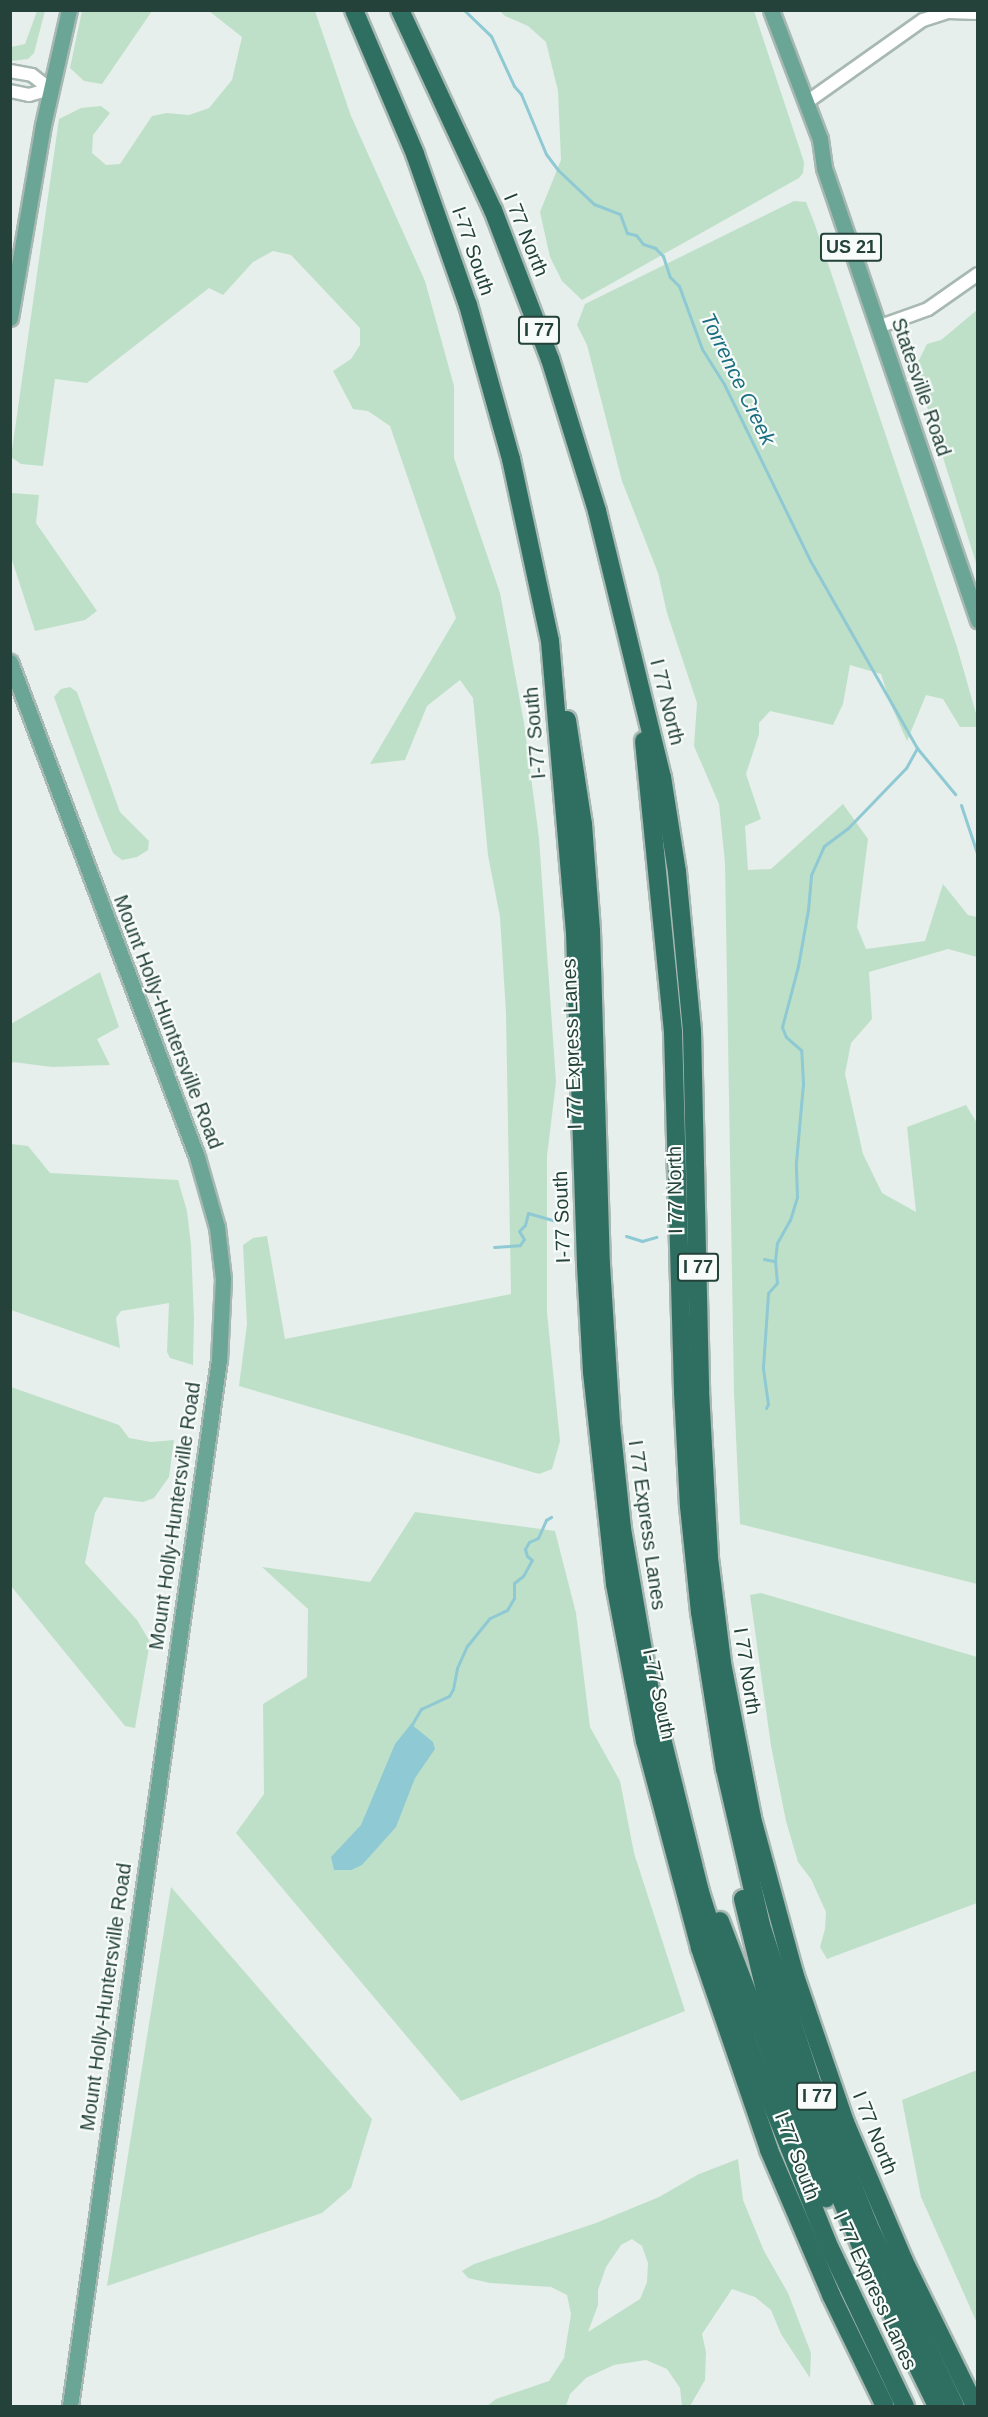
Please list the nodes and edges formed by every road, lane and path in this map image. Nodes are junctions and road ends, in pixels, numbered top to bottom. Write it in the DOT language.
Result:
graph roads {
  1 [pos="69,10"];
  2 [pos="354,10"];
  3 [pos="400,10"];
  4 [pos="771,10"];
  5 [pos="978,13"];
  6 [pos="780,38"];
  7 [pos="10,71"];
  8 [pos="50,90"];
  9 [pos="10,91"];
  10 [pos="807,102"];
  11 [pos="824,168"];
  12 [pos="978,274"];
  13 [pos="10,318"];
  14 [pos="878,327"];
  15 [pos="978,621"];
  16 [pos="550,641"];
  17 [pos="10,662"];
  18 [pos="634,665"];
  19 [pos="725,1769"];
  20 [pos="672,1790"];
  21 [pos="70,2406"];
  22 [pos="885,2406"];
  23 [pos="905,2406"];
  24 [pos="924,2406"];
  25 [pos="937,2406"];
  26 [pos="955,2406"];
  27 [pos="975,2406"];
  1 -- 8 [label="main road"];
  2 -- 16 [label="highway, I-77 South / I 77"];
  3 -- 18 [label="highway, I 77 North / I 77"];
  4 -- 6 [label="main road, Statesville Road / US 21"];
  5 -- 10 [label="street"];
  6 -- 10 [label="main road, Statesville Road / US 21"];
  6 -- 11 [label="main road, Statesville Road / US 21"];
  7 -- 8 [label="street"];
  8 -- 9 [label="street"];
  8 -- 13 [label="main road"];
  10 -- 11 [label="main road, Statesville Road / US 21"];
  11 -- 14 [label="main road, Statesville Road / US 21"];
  12 -- 14 [label="street"];
  14 -- 15 [label="main road, Statesville Road / US 21"];
  16 -- 20 [label="highway, I 77 Express Lanes / I 77"];
  16 -- 22 [label="highway, I-77 South / I 77"];
  17 -- 21 [label="main road, Mount Holly-Huntersville Road"];
  18 -- 19 [label="highway, I 77 Express Lanes / I 77"];
  18 -- 27 [label="highway, I 77 North / I 77"];
  19 -- 25 [label="highway"];
  19 -- 26 [label="highway, I 77 Express Lanes / I 77"];
  20 -- 23 [label="highway, I 77 Express Lanes / I 77"];
  20 -- 24 [label="highway"];
}
